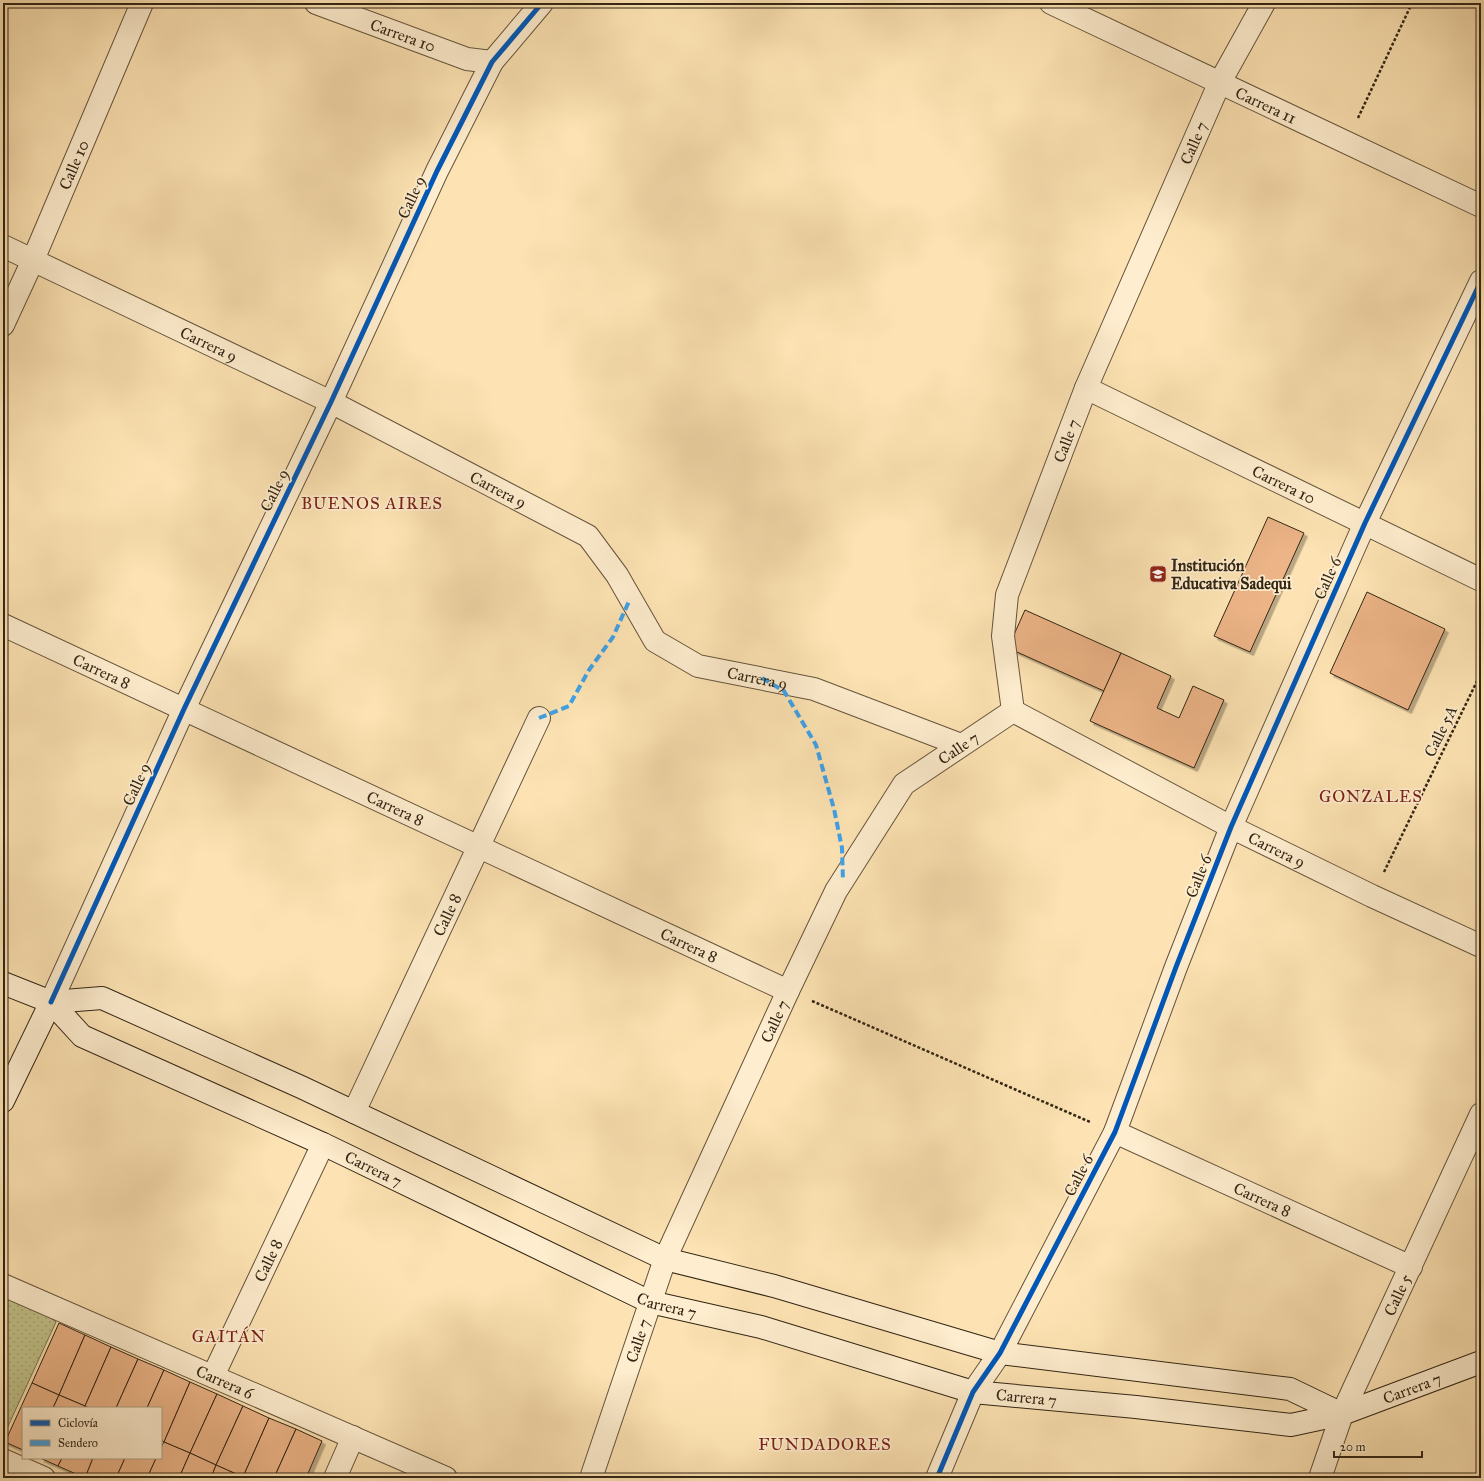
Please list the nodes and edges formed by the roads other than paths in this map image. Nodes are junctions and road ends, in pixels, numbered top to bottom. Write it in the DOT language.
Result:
graph roads {
  1 [pos="142,3"];
  2 [pos="316,3"];
  3 [pos="542,3"];
  4 [pos="1052,3"];
  5 [pos="1264,3"];
  6 [pos="492,62"];
  7 [pos="1219,84"];
  8 [pos="1481,206"];
  9 [pos="3,246"];
  10 [pos="33,260"];
  11 [pos="1481,281"];
  12 [pos="3,325"];
  13 [pos="1086,388"];
  14 [pos="331,402"];
  15 [pos="1365,523"];
  16 [pos="1481,580"];
  17 [pos="3,625"];
  18 [pos="184,709"];
  19 [pos="1013,711"];
  20 [pos="539,718"];
  21 [pos="961,745"];
  22 [pos="1231,827"];
  23 [pos="479,846"];
  24 [pos="1481,946"];
  25 [pos="3,983"];
  26 [pos="788,991"];
  27 [pos="51,1002"];
  28 [pos="3,1101"];
  29 [pos="354,1112"];
  30 [pos="1481,1114"];
  31 [pos="1115,1132"];
  32 [pos="323,1144"];
  33 [pos="665,1259"];
  34 [pos="1411,1266"];
  35 [pos="3,1285"];
  36 [pos="650,1302"];
  37 [pos="1000,1353"];
  38 [pos="1481,1362"];
  39 [pos="213,1376"];
  40 [pos="973,1392"];
  41 [pos="1342,1414"];
  42 [pos="353,1437"];
  43 [pos="3,1460"];
  44 [pos="44,1478"];
  45 [pos="335,1478"];
  46 [pos="446,1478"];
  47 [pos="591,1478"];
  48 [pos="937,1478"];
  49 [pos="1320,1478"];
  1 -- 10 [label="street, Calle 10"];
  2 -- 6 [label="street, Carrera 10"];
  3 -- 6 [label="street, Calle 9"];
  4 -- 7 [label="street, Carrera 11"];
  5 -- 7 [label="street, Calle 7"];
  6 -- 14 [label="street, Calle 9"];
  7 -- 8 [label="street, Carrera 11"];
  7 -- 13 [label="street, Calle 7"];
  9 -- 10 [label="street, Carrera 9"];
  10 -- 12 [label="street, Calle 10"];
  10 -- 14 [label="street, Carrera 9"];
  11 -- 15 [label="street, Calle 6"];
  13 -- 15 [label="street, Carrera 10"];
  13 -- 19 [label="street, Calle 7"];
  14 -- 18 [label="street, Calle 9"];
  14 -- 21 [label="street, Carrera 9"];
  15 -- 16 [label="street, Carrera 10"];
  15 -- 22 [label="street, Calle 6"];
  17 -- 18 [label="street, Carrera 8"];
  18 -- 23 [label="street, Carrera 8"];
  18 -- 27 [label="street, Calle 9"];
  19 -- 21 [label="street, Calle 7"];
  19 -- 22 [label="street, Carrera 9"];
  20 -- 23 [label="street, Calle 8"];
  21 -- 26 [label="street, Calle 7"];
  22 -- 24 [label="street, Carrera 9"];
  22 -- 31 [label="street, Calle 6"];
  23 -- 26 [label="street, Carrera 8"];
  23 -- 29 [label="street, Calle 8"];
  25 -- 27 [label="street, Carrera 7"];
  26 -- 33 [label="street, Calle 7"];
  27 -- 28 [label="street, Calle 9"];
  27 -- 29 [label="street, Carrera 7"];
  27 -- 32 [label="street, Carrera 7"];
  29 -- 33 [label="street, Carrera 7"];
  30 -- 34 [label="street, Calle 5"];
  31 -- 34 [label="street, Carrera 8"];
  31 -- 37 [label="street, Calle 6"];
  32 -- 36 [label="street, Carrera 7"];
  32 -- 39 [label="street, Calle 8"];
  33 -- 36 [label="street, Calle 7"];
  33 -- 37 [label="street, Carrera 7"];
  34 -- 41 [label="street, Calle 5"];
  35 -- 39 [label="street, Carrera 6"];
  36 -- 40 [label="street, Carrera 7"];
  36 -- 47 [label="street, Calle 7"];
  37 -- 40 [label="street, Calle 6"];
  37 -- 41 [label="street, Carrera 7"];
  38 -- 41 [label="street, Carrera 7"];
  39 -- 42 [label="street, Carrera 6"];
  40 -- 41 [label="street, Carrera 7"];
  40 -- 48 [label="street, Calle 6"];
  41 -- 49 [label="street, Calle 5"];
  42 -- 45 [label="street"];
  42 -- 46 [label="street, Carrera 6"];
  43 -- 44 [label="street"];
}
